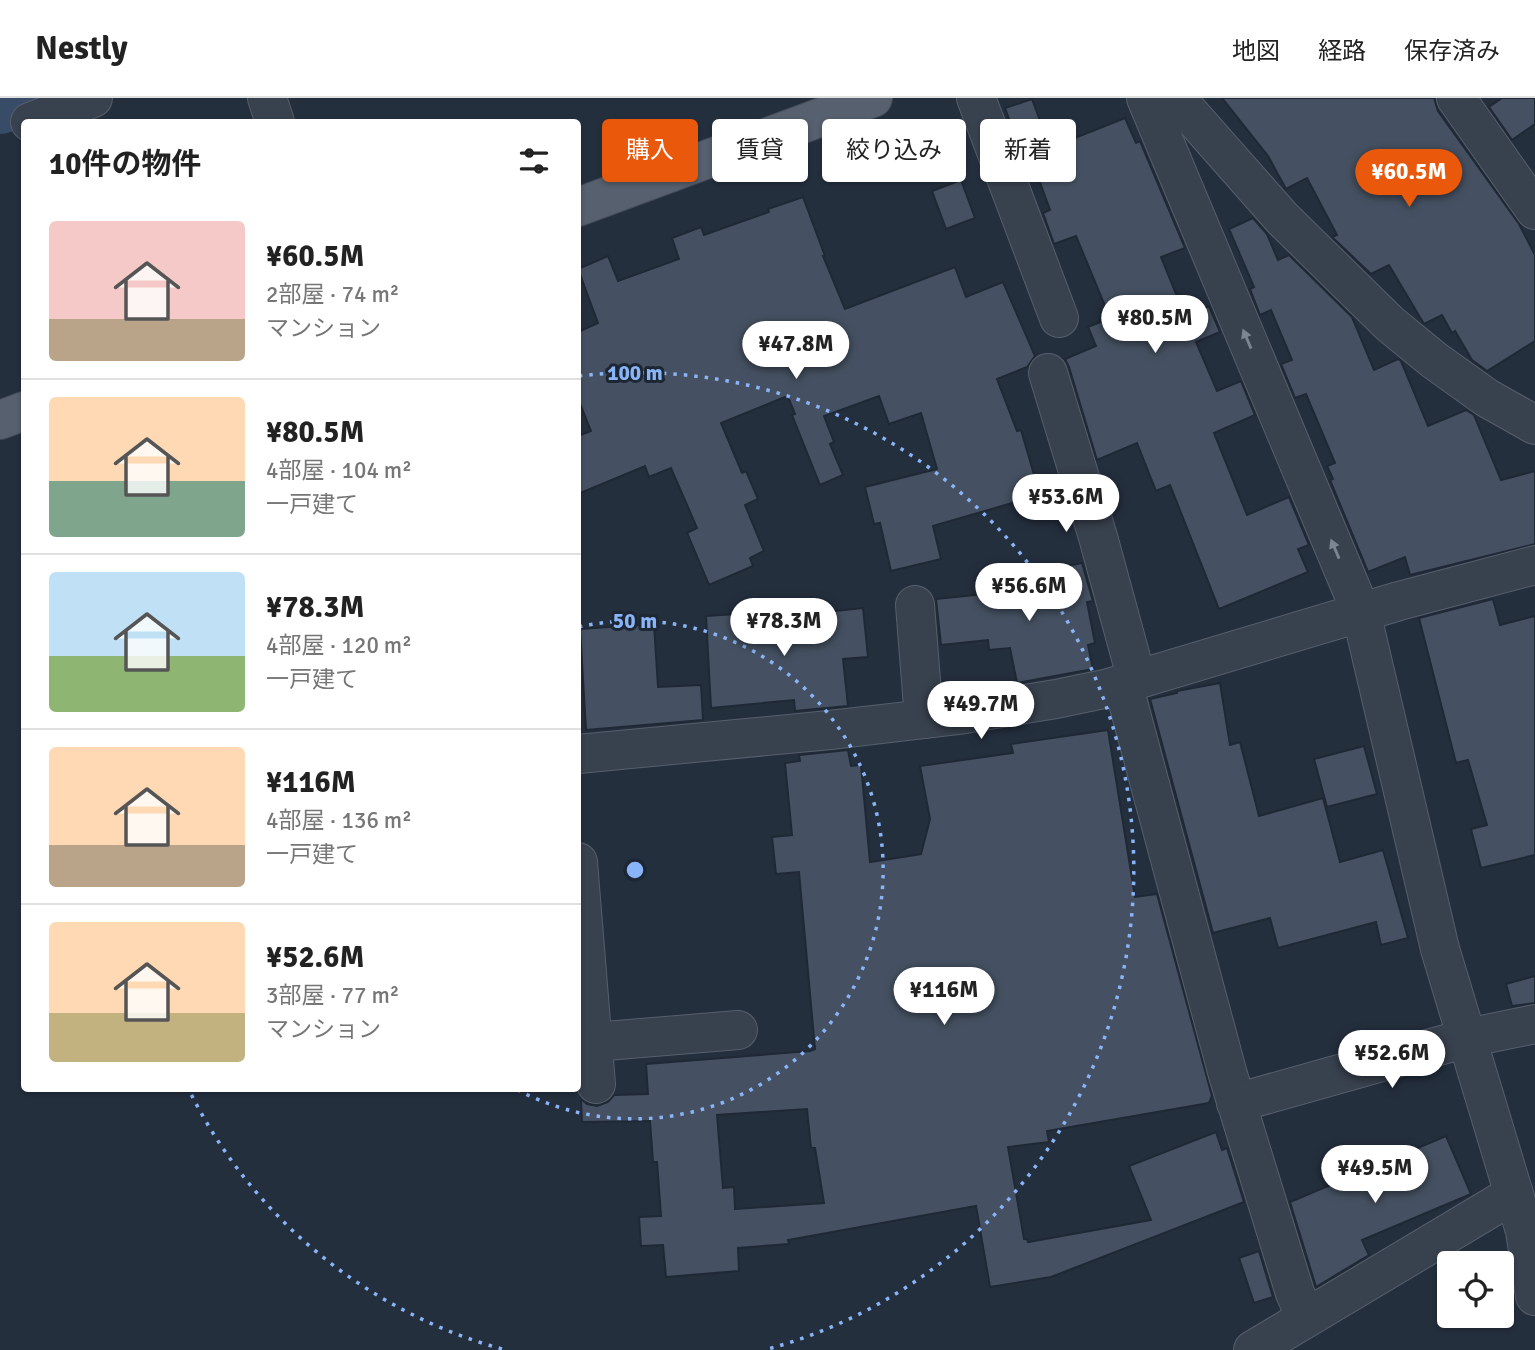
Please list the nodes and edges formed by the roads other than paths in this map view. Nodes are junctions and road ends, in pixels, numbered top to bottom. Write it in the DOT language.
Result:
graph roads {
  1 [pos="93,98"];
  2 [pos="267,98"];
  3 [pos="873,98"];
  4 [pos="976,98"];
  5 [pos="1146,98"];
  6 [pos="1176,98"];
  7 [pos="1455,98"];
  8 [pos="38,119"];
  9 [pos="274,119"];
  10 [pos="21,126"];
  11 [pos="0,134"];
  12 [pos="1524,171"];
  13 [pos="581,206"];
  14 [pos="1535,210"];
  15 [pos="1059,318"];
  16 [pos="1048,373"];
  17 [pos="21,412"];
  18 [pos="0,420"];
  19 [pos="1535,425"];
  20 [pos="1535,565"];
  21 [pos="915,606"];
  22 [pos="1362,612"];
  23 [pos="1130,682"];
  24 [pos="924,719"];
  25 [pos="581,754"];
  26 [pos="581,898"];
  27 [pos="1535,1024"];
  28 [pos="738,1030"];
  29 [pos="1467,1038"];
  30 [pos="593,1042"];
  31 [pos="596,1084"];
  32 [pos="1236,1103"];
  33 [pos="1524,1212"];
  34 [pos="1535,1296"];
  35 [pos="1306,1318"];
  36 [pos="1253,1350"];
  1 -- 8 [label="street"];
  2 -- 9 [label="street"];
  3 -- 13 [label="main road"];
  4 -- 15 [label="street"];
  22 -- 5 [label="street, one-way"];
  6 -- 19 [label="street"];
  7 -- 12 [label="street"];
  10 -- 11 [label="street"];
  12 -- 14 [label="street"];
  16 -- 23 [label="street"];
  17 -- 18 [label="main road"];
  20 -- 22 [label="street"];
  21 -- 24 [label="street"];
  22 -- 23 [label="street"];
  22 -- 29 [label="street"];
  23 -- 24 [label="street"];
  23 -- 32 [label="street"];
  24 -- 25 [label="street"];
  26 -- 30 [label="street"];
  27 -- 29 [label="street"];
  28 -- 30 [label="street"];
  29 -- 32 [label="street"];
  29 -- 33 [label="street"];
  30 -- 31 [label="street"];
  32 -- 35 [label="street"];
  33 -- 34 [label="street"];
  33 -- 35 [label="street"];
  35 -- 36 [label="street"];
}
